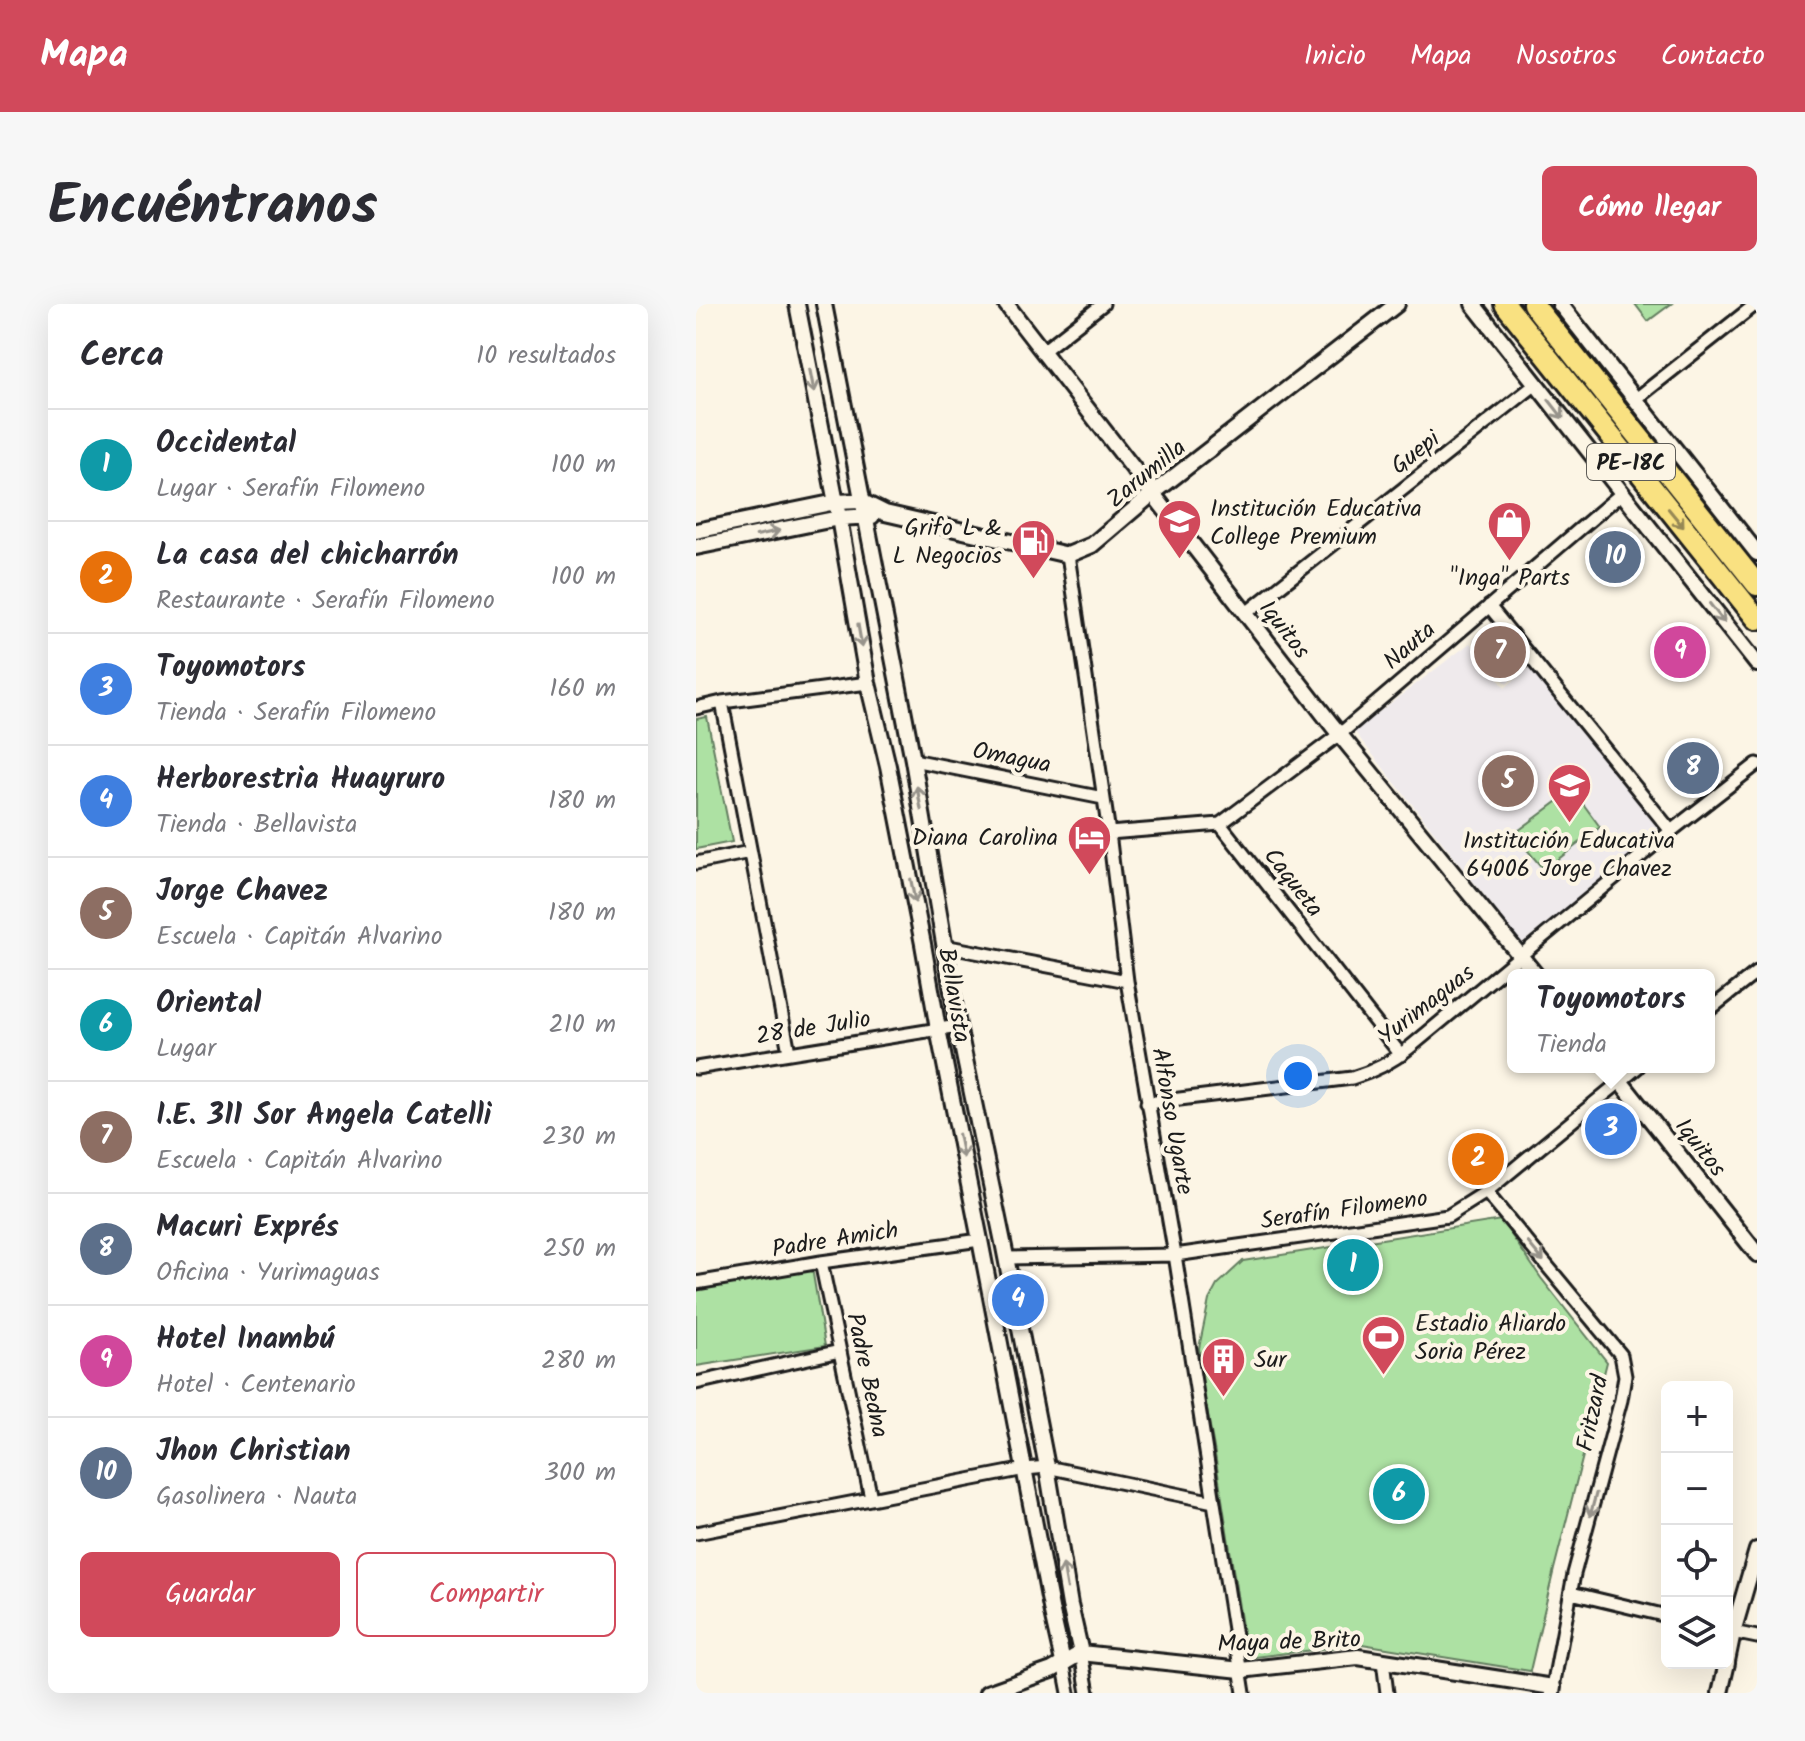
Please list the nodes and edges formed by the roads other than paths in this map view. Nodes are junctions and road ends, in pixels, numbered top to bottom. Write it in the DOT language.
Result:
graph roads {
  1 [pos="797,304"];
  2 [pos="824,304"];
  3 [pos="1006,304"];
  4 [pos="1103,304"];
  5 [pos="1397,304"];
  6 [pos="1473,304"];
  7 [pos="1505,304"];
  8 [pos="1533,304"];
  9 [pos="1560,304"];
  10 [pos="1756,304"];
  11 [pos="1043,351"];
  12 [pos="1536,384"];
  13 [pos="1636,399"];
  14 [pos="1622,493"];
  15 [pos="1152,494"];
  16 [pos="861,501"];
  17 [pos="836,502"];
  18 [pos="885,513"];
  19 [pos="865,517"];
  20 [pos="839,518"];
  21 [pos="696,531"];
  22 [pos="696,547"];
  23 [pos="1757,553"];
  24 [pos="1068,555"];
  25 [pos="1757,585"];
  26 [pos="1489,606"];
  27 [pos="1245,614"];
  28 [pos="1757,619"];
  29 [pos="1757,664"];
  30 [pos="868,683"];
  31 [pos="722,702"];
  32 [pos="696,708"];
  33 [pos="1340,734"];
  34 [pos="913,760"];
  35 [pos="1757,764"];
  36 [pos="1103,798"];
  37 [pos="1220,824"];
  38 [pos="1671,831"];
  39 [pos="1109,833"];
  40 [pos="750,852"];
  41 [pos="696,863"];
  42 [pos="944,946"];
  43 [pos="1521,956"];
  44 [pos="1531,969"];
  45 [pos="1757,973"];
  46 [pos="1127,981"];
  47 [pos="1715,1005"];
  48 [pos="958,1026"];
  49 [pos="938,1029"];
  50 [pos="789,1052"];
  51 [pos="1401,1055"];
  52 [pos="696,1068"];
  53 [pos="1614,1073"];
  54 [pos="1631,1073"];
  55 [pos="1621,1081"];
  56 [pos="1147,1103"];
  57 [pos="1486,1192"];
  58 [pos="980,1240"];
  59 [pos="1757,1254"];
  60 [pos="1175,1255"];
  61 [pos="1006,1258"];
  62 [pos="821,1262"];
  63 [pos="696,1283"];
  64 [pos="840,1351"];
  65 [pos="696,1383"];
  66 [pos="1047,1467"];
  67 [pos="1025,1469"];
  68 [pos="871,1498"];
  69 [pos="1214,1502"];
  70 [pos="696,1533"];
  71 [pos="1757,1550"];
  72 [pos="1571,1593"];
  73 [pos="1661,1615"];
  74 [pos="1733,1622"];
  75 [pos="1733,1632"];
  76 [pos="1757,1637"];
  77 [pos="1081,1653"];
  78 [pos="1383,1661"];
  79 [pos="1063,1662"];
  80 [pos="1725,1669"];
  81 [pos="1241,1670"];
  82 [pos="1552,1690"];
  83 [pos="987,1693"];
  84 [pos="1069,1693"];
  85 [pos="1088,1693"];
  86 [pos="1244,1693"];
  87 [pos="1387,1693"];
  88 [pos="1720,1693"];
  1 -- 17 [label="street, Bellavista, one-way"];
  2 -- 16 [label="street, Bellavista"];
  3 -- 11 [label="street, Iquitos"];
  4 -- 11 [label="street"];
  5 -- 15 [label="street, Zarumilla"];
  6 -- 12 [label="street"];
  7 -- 28 [label="highway, PE-18C, one-way"];
  8 -- 25 [label="highway, PE-18C"];
  9 -- 13 [label="street"];
  10 -- 13 [label="street"];
  11 -- 15 [label="street, Iquitos"];
  12 -- 14 [label="street, one-way"];
  12 -- 27 [label="street, Guepi"];
  13 -- 23 [label="street"];
  14 -- 26 [label="street, Nauta"];
  14 -- 29 [label="street, one-way"];
  15 -- 24 [label="street, Zarumilla"];
  15 -- 27 [label="street, Iquitos"];
  16 -- 17 [label="street"];
  16 -- 18 [label="street"];
  16 -- 19 [label="street, Bellavista"];
  17 -- 20 [label="street, Bellavista"];
  17 -- 21 [label="street"];
  18 -- 19 [label="street"];
  18 -- 24 [label="street"];
  19 -- 20 [label="street"];
  19 -- 34 [label="street, Bellavista"];
  22 -- 20 [label="street, one-way"];
  20 -- 30 [label="street, Bellavista, one-way"];
  24 -- 36 [label="street, Alfonso Ugarte"];
  26 -- 33 [label="street, Nauta"];
  26 -- 38 [label="street"];
  27 -- 33 [label="street, Iquitos"];
  30 -- 31 [label="street"];
  30 -- 49 [label="street, Bellavista, one-way"];
  31 -- 32 [label="street"];
  31 -- 40 [label="street"];
  33 -- 37 [label="street, Nauta"];
  33 -- 43 [label="street, Iquitos"];
  34 -- 36 [label="street, Omagua"];
  42 -- 34 [label="street, Bellavista, one-way"];
  35 -- 38 [label="street, Yurimaguas"];
  36 -- 39 [label="street, Alfonso Ugarte"];
  37 -- 39 [label="street"];
  37 -- 51 [label="street, Caqueta"];
  38 -- 43 [label="street, Yurimaguas"];
  39 -- 46 [label="street, Alfonso Ugarte"];
  40 -- 41 [label="street"];
  40 -- 50 [label="street"];
  42 -- 46 [label="street"];
  42 -- 48 [label="street, Bellavista"];
  43 -- 44 [label="street, Iquitos"];
  43 -- 51 [label="street, Yurimaguas"];
  45 -- 47 [label="street"];
  46 -- 56 [label="street, Alfonso Ugarte"];
  48 -- 49 [label="street, 28 de Julio"];
  48 -- 61 [label="street, Bellavista"];
  49 -- 50 [label="street, 28 de Julio"];
  49 -- 58 [label="street, Bellavista, one-way"];
  50 -- 52 [label="street, 28 de Julio"];
  51 -- 56 [label="street, Yurimaguas"];
  53 -- 55 [label="street, Iquitos"];
  54 -- 55 [label="street, Serafín Filomeno"];
  55 -- 57 [label="street, Serafín Filomeno"];
  55 -- 59 [label="street, Iquitos"];
  56 -- 60 [label="street, Alfonso Ugarte"];
  57 -- 60 [label="street, Serafín Filomeno"];
  57 -- 72 [label="street, Fritzard, one-way"];
  58 -- 62 [label="street, Padre Amich"];
  58 -- 67 [label="street, Bellavista"];
  60 -- 61 [label="street, Serafín Filomeno"];
  60 -- 69 [label="street, Alfonso Ugarte"];
  61 -- 66 [label="street, Bellavista"];
  62 -- 63 [label="street, Padre Amich"];
  62 -- 64 [label="street, Padre Bedna"];
  64 -- 65 [label="street"];
  64 -- 68 [label="street, Padre Bedna"];
  66 -- 67 [label="street"];
  66 -- 69 [label="street"];
  77 -- 66 [label="street, Bellavista, one-way"];
  67 -- 68 [label="street"];
  67 -- 79 [label="street, Bellavista"];
  68 -- 70 [label="street"];
  69 -- 81 [label="street, Alfonso Ugarte"];
  71 -- 74 [label="street"];
  72 -- 73 [label="street"];
  72 -- 82 [label="street, Fritzard"];
  75 -- 76 [label="street"];
  77 -- 79 [label="street"];
  77 -- 81 [label="street, Maya de Brito"];
  77 -- 85 [label="street, Bellavista"];
  78 -- 81 [label="street, Maya de Brito"];
  78 -- 82 [label="street, Maya de Brito"];
  78 -- 87 [label="street"];
  79 -- 83 [label="street"];
  79 -- 84 [label="street, Bellavista"];
  80 -- 88 [label="street"];
  81 -- 86 [label="street, Alfonso Ugarte"];
}
